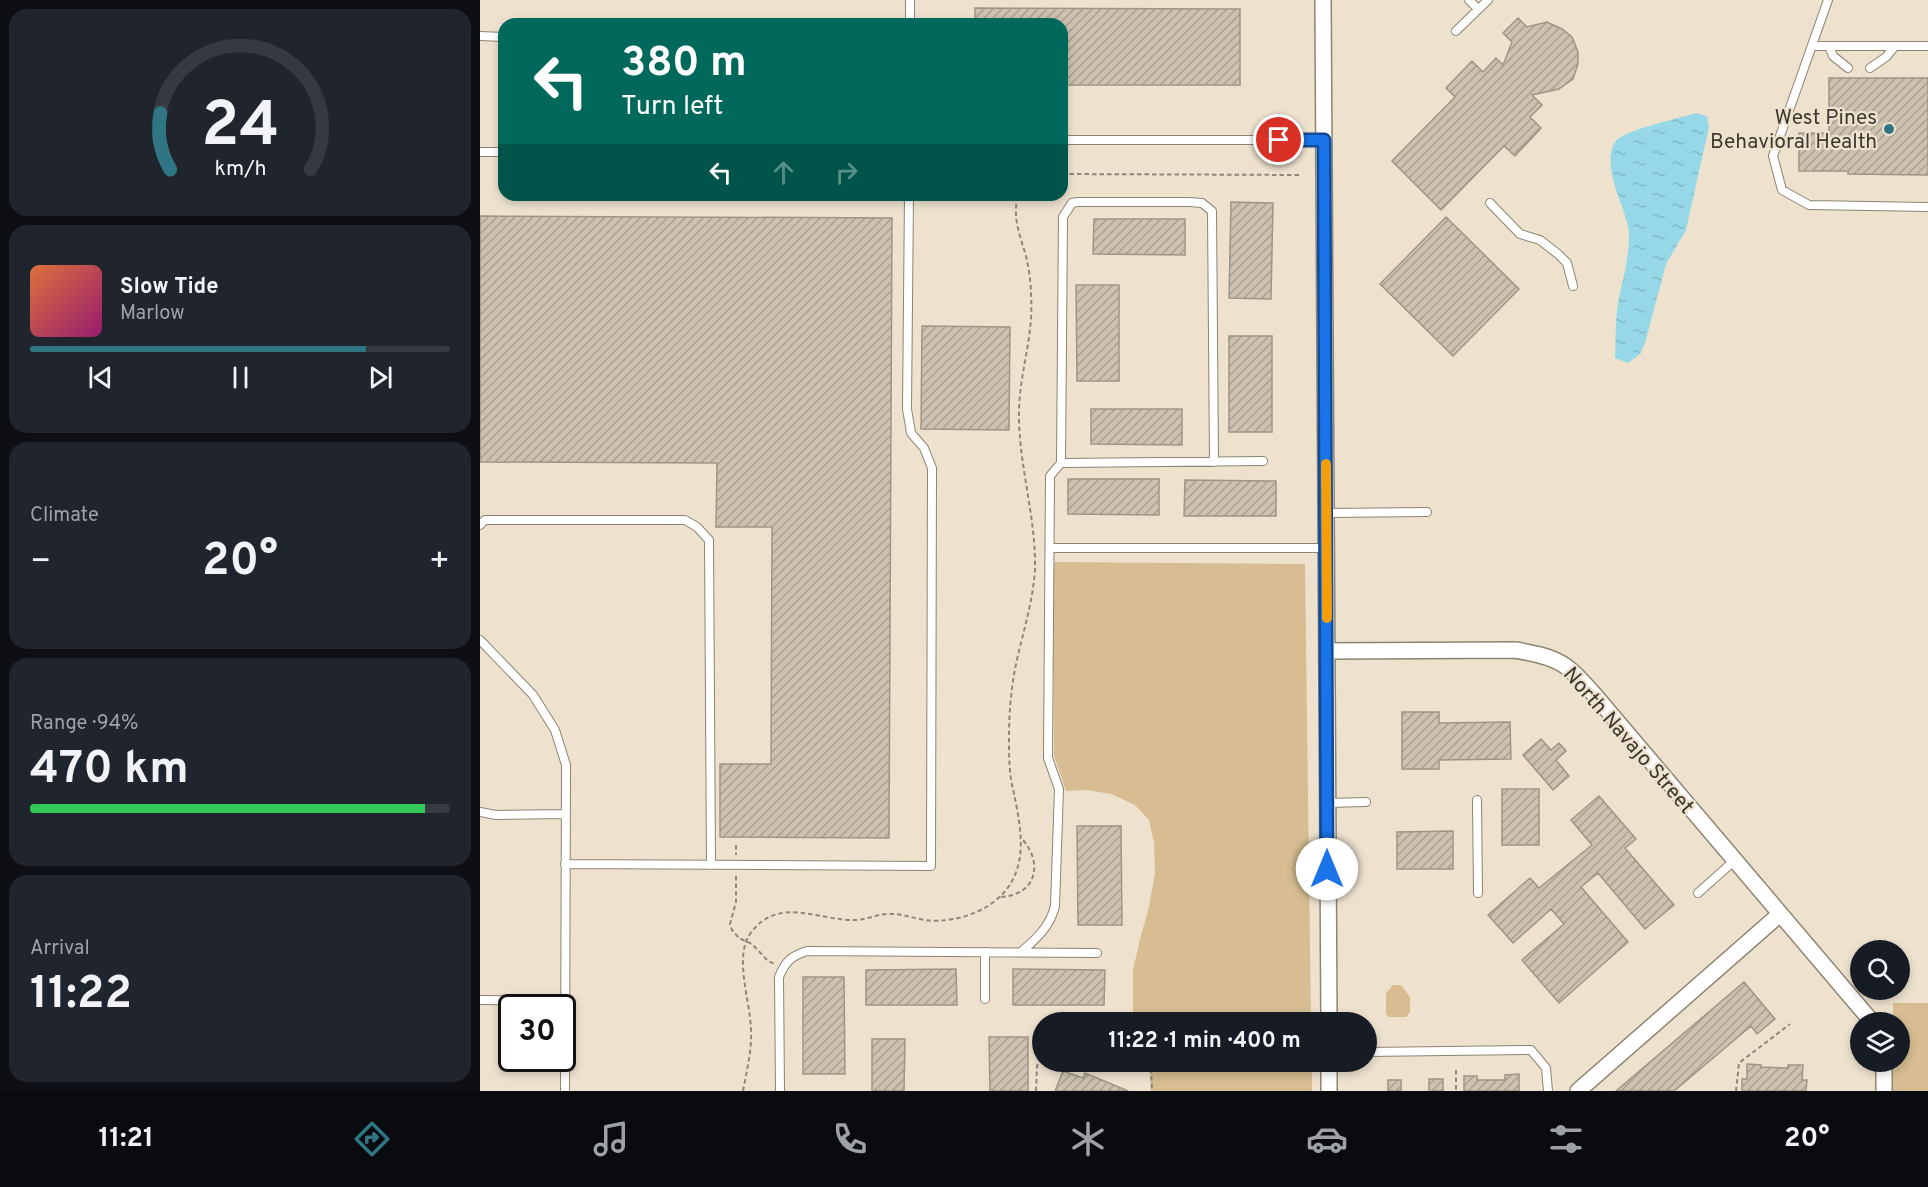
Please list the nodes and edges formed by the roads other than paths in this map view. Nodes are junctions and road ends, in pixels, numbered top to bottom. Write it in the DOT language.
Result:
graph roads {
  1 [pos="910,0"];
  2 [pos="1323,0"];
  3 [pos="1469,0"];
  4 [pos="1488,0"];
  5 [pos="1828,0"];
  6 [pos="1478,9"];
  7 [pos="910,18"];
  8 [pos="1456,32"];
  9 [pos="480,36"];
  10 [pos="498,37"];
  11 [pos="1812,46"];
  12 [pos="1829,46"];
  13 [pos="1895,46"];
  14 [pos="1928,46"];
  15 [pos="1848,68"];
  16 [pos="1870,68"];
  17 [pos="1068,140"];
  18 [pos="1324,140"];
  19 [pos="480,152"];
  20 [pos="498,152"];
  21 [pos="909,201"];
  22 [pos="1490,203"];
  23 [pos="1928,207"];
  24 [pos="1574,286"];
  25 [pos="1263,461"];
  26 [pos="1214,462"];
  27 [pos="1061,463"];
  28 [pos="1427,512"];
  29 [pos="1326,513"];
  30 [pos="480,525"];
  31 [pos="1050,548"];
  32 [pos="1326,548"];
  33 [pos="480,640"];
  34 [pos="1327,651"];
  35 [pos="1477,800"];
  36 [pos="1366,802"];
  37 [pos="1327,803"];
  38 [pos="480,812"];
  39 [pos="566,814"];
  40 [pos="1734,861"];
  41 [pos="566,864"];
  42 [pos="711,865"];
  43 [pos="1478,893"];
  44 [pos="1698,893"];
  45 [pos="1779,915"];
  46 [pos="985,952"];
  47 [pos="1021,952"];
  48 [pos="1097,953"];
  49 [pos="565,994"];
  50 [pos="985,999"];
  51 [pos="480,1000"];
  52 [pos="498,1000"];
  53 [pos="1329,1012"];
  54 [pos="1863,1012"];
  55 [pos="1377,1052"];
  56 [pos="565,1072"];
  57 [pos="1329,1072"];
  58 [pos="1884,1072"];
  59 [pos="565,1091"];
  60 [pos="780,1091"];
  61 [pos="1329,1091"];
  62 [pos="1548,1091"];
  63 [pos="1578,1091"];
  64 [pos="1884,1091"];
  1 -- 7 [label="lane"];
  2 -- 18 [label="street"];
  3 -- 6 [label="lane"];
  4 -- 6 [label="lane"];
  5 -- 11 [label="lane"];
  6 -- 8 [label="lane"];
  9 -- 10 [label="lane"];
  11 -- 12 [label="lane"];
  11 -- 23 [label="lane"];
  12 -- 13 [label="lane"];
  12 -- 15 [label="lane"];
  13 -- 14 [label="lane"];
  13 -- 16 [label="lane"];
  17 -- 18 [label="lane"];
  18 -- 29 [label="street"];
  19 -- 20 [label="lane"];
  21 -- 42 [label="lane"];
  22 -- 24 [label="lane"];
  25 -- 26 [label="lane"];
  26 -- 27 [label="lane"];
  26 -- 27 [label="lane"];
  27 -- 31 [label="lane"];
  28 -- 29 [label="lane"];
  29 -- 32 [label="street"];
  30 -- 42 [label="lane"];
  31 -- 32 [label="lane"];
  31 -- 47 [label="lane"];
  32 -- 34 [label="street"];
  33 -- 39 [label="lane"];
  34 -- 37 [label="street"];
  34 -- 40 [label="street, North Navajo Street"];
  35 -- 43 [label="lane"];
  36 -- 37 [label="lane"];
  37 -- 53 [label="street"];
  38 -- 39 [label="lane"];
  39 -- 41 [label="lane"];
  40 -- 44 [label="lane"];
  40 -- 45 [label="street, North Navajo Street"];
  41 -- 42 [label="lane"];
  41 -- 49 [label="lane"];
  45 -- 54 [label="street, North Navajo Street"];
  45 -- 63 [label="street"];
  46 -- 47 [label="lane"];
  46 -- 50 [label="lane"];
  46 -- 60 [label="lane"];
  47 -- 48 [label="lane"];
  51 -- 52 [label="lane"];
  55 -- 62 [label="lane"];
  56 -- 59 [label="lane"];
  57 -- 61 [label="street"];
  58 -- 64 [label="street"];
}
